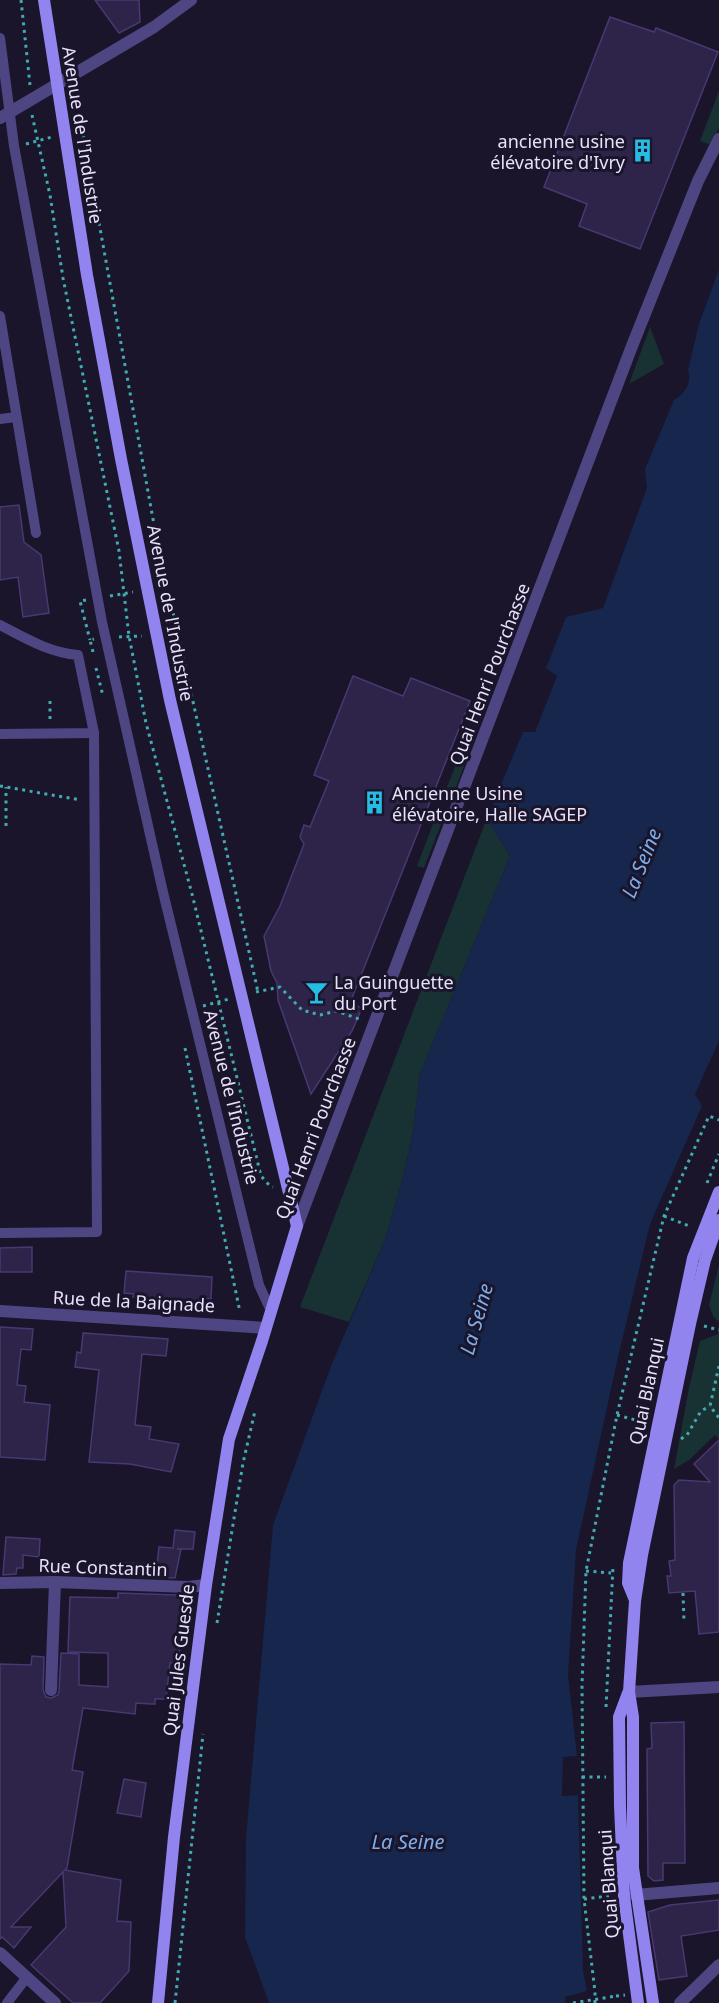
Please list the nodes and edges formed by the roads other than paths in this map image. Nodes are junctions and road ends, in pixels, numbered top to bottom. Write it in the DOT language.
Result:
graph roads {
  1 [pos="44,0"];
  2 [pos="170,0"];
  3 [pos="191,0"];
  4 [pos="170,15"];
  5 [pos="0,38"];
  6 [pos="58,84"];
  7 [pos="5,116"];
  8 [pos="719,139"];
  9 [pos="0,316"];
  10 [pos="16,417"];
  11 [pos="0,419"];
  12 [pos="36,533"];
  13 [pos="0,626"];
  14 [pos="94,733"];
  15 [pos="0,734"];
  16 [pos="719,1192"];
  17 [pos="719,1220"];
  18 [pos="297,1226"];
  19 [pos="0,1233"];
  20 [pos="0,1311"];
  21 [pos="271,1311"];
  22 [pos="266,1328"];
  23 [pos="56,1582"];
  24 [pos="0,1583"];
  25 [pos="206,1585"];
  26 [pos="635,1601"];
  27 [pos="719,1687"];
  28 [pos="51,1690"];
  29 [pos="629,1692"];
  30 [pos="719,1888"];
  31 [pos="635,1895"];
  32 [pos="0,1953"];
  33 [pos="719,1965"];
  34 [pos="27,1977"];
  35 [pos="7,2003"];
  36 [pos="55,2003"];
  37 [pos="158,2003"];
  38 [pos="638,2003"];
  39 [pos="653,2003"];
  40 [pos="680,2003"];
  1 -- 6 [label="main road, Avenue de l'Industrie"];
  2 -- 4 [label="street"];
  3 -- 4 [label="street"];
  4 -- 6 [label="street"];
  5 -- 7 [label="lane, Avenue de l'Industrie"];
  6 -- 7 [label="street"];
  6 -- 18 [label="main road, Avenue de l'Industrie"];
  7 -- 21 [label="lane, Avenue de l'Industrie"];
  8 -- 18 [label="street, Quai Henri Pourchasse"];
  9 -- 10 [label="lane"];
  10 -- 11 [label="lane"];
  10 -- 12 [label="lane"];
  13 -- 14 [label="lane"];
  14 -- 15 [label="lane"];
  14 -- 19 [label="lane"];
  16 -- 26 [label="main road, Quai Blanqui"];
  17 -- 26 [label="main road, Quai Blanqui"];
  18 -- 21 [label="main road, Quai Henri Pourchasse"];
  20 -- 22 [label="street, Rue de la Baignade"];
  21 -- 22 [label="main road, Quai Henri Pourchasse"];
  22 -- 25 [label="main road, Quai Jules Guesde"];
  23 -- 24 [label="street, Rue Constantin"];
  23 -- 25 [label="street, Rue Constantin"];
  23 -- 28 [label="street"];
  25 -- 37 [label="main road, Quai Jules Guesde"];
  26 -- 29 [label="main road, Quai Blanqui"];
  27 -- 29 [label="street"];
  29 -- 31 [label="main road, Quai Blanqui"];
  29 -- 38 [label="main road, Quai Blanqui"];
  30 -- 31 [label="street"];
  31 -- 39 [label="main road, Quai Blanqui"];
  32 -- 34 [label="street"];
  33 -- 40 [label="street"];
  34 -- 35 [label="lane"];
  34 -- 36 [label="street"];
}
